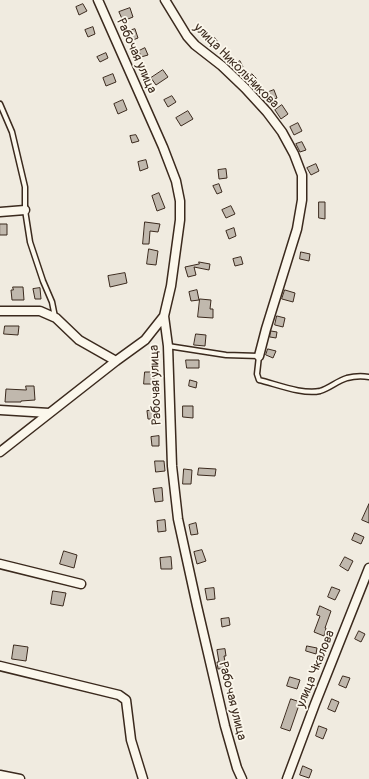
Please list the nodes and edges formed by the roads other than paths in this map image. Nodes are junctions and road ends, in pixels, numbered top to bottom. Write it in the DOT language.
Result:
graph roads {
  1 [pos="98,0"];
  2 [pos="165,0"];
  3 [pos="0,104"];
  4 [pos="25,210"];
  5 [pos="0,212"];
  6 [pos="0,311"];
  7 [pos="164,316"];
  8 [pos="56,318"];
  9 [pos="168,346"];
  10 [pos="259,356"];
  11 [pos="116,361"];
  12 [pos="369,377"];
  13 [pos="0,410"];
  14 [pos="49,414"];
  15 [pos="0,452"];
  16 [pos="0,564"];
  17 [pos="369,568"];
  18 [pos="81,584"];
  19 [pos="0,666"];
  20 [pos="0,775"];
  21 [pos="20,779"];
  22 [pos="143,779"];
  23 [pos="242,779"];
  24 [pos="287,779"];
  1 -- 7 [label="street, Рабочая улица"];
  2 -- 10 [label="street, улица Никольникова"];
  3 -- 4 [label="lane"];
  4 -- 5 [label="street"];
  4 -- 8 [label="lane"];
  6 -- 8 [label="street"];
  7 -- 9 [label="street, Рабочая улица"];
  7 -- 11 [label="street"];
  8 -- 11 [label="street"];
  9 -- 10 [label="lane"];
  9 -- 23 [label="street, Рабочая улица"];
  10 -- 12 [label="lane"];
  11 -- 14 [label="street"];
  13 -- 14 [label="street"];
  14 -- 15 [label="street"];
  16 -- 18 [label="street"];
  17 -- 24 [label="street, улица Чкалова"];
  19 -- 22 [label="street"];
  20 -- 21 [label="street"];
}
